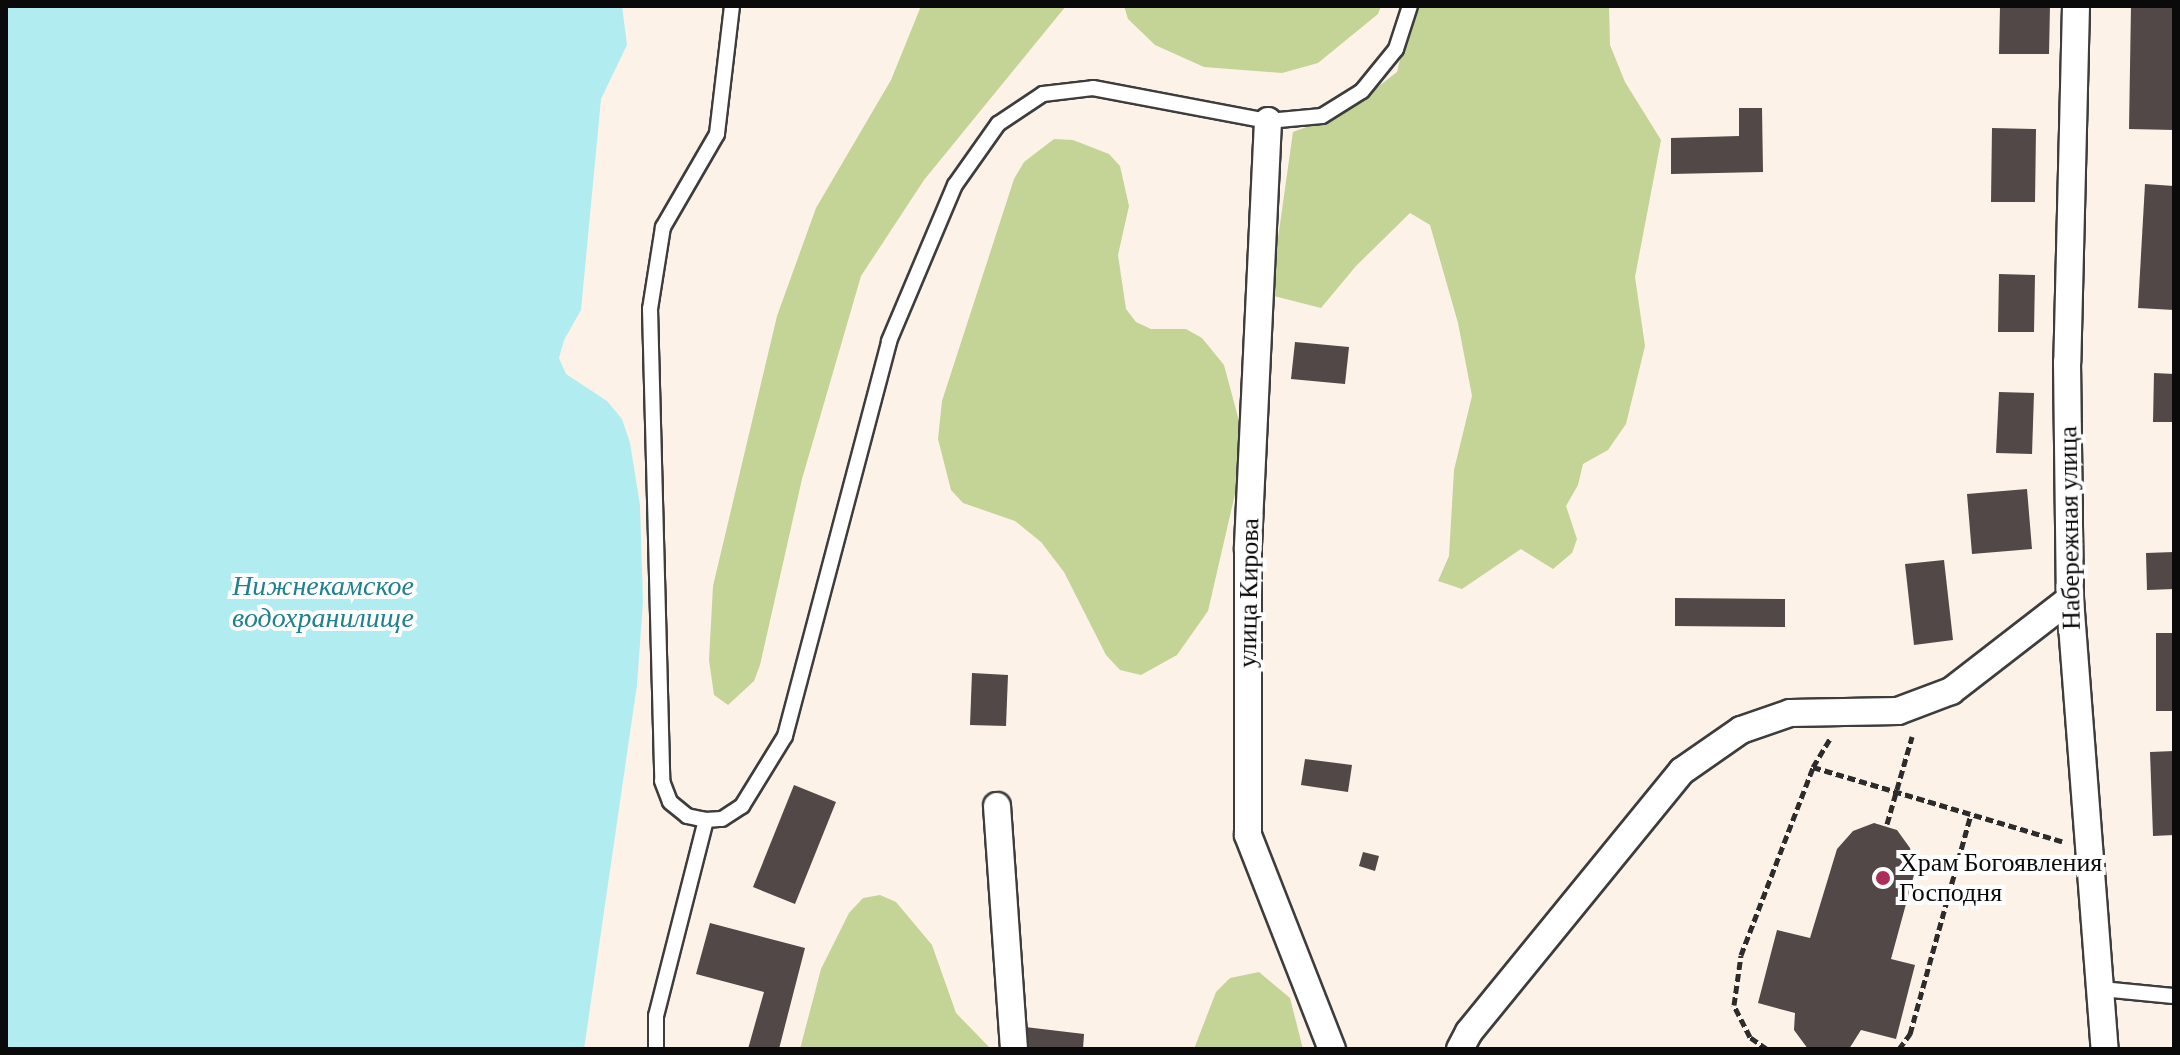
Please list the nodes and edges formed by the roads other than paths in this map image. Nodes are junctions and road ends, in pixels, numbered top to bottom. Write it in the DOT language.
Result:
graph roads {
  1 [pos="732,6"];
  2 [pos="1410,6"];
  3 [pos="2076,6"];
  4 [pos="1268,121"];
  5 [pos="2070,599"];
  6 [pos="997,806"];
  7 [pos="706,820"];
  8 [pos="2101,989"];
  9 [pos="2174,996"];
  10 [pos="656,1049"];
  11 [pos="1014,1049"];
  12 [pos="1332,1049"];
  13 [pos="1460,1049"];
  14 [pos="2105,1049"];
  1 -- 7 [label="lane"];
  2 -- 4 [label="lane"];
  3 -- 5 [label="street, Набережная улица"];
  4 -- 7 [label="lane"];
  4 -- 12 [label="street, улица Кирова"];
  5 -- 8 [label="street, Набережная улица"];
  5 -- 13 [label="street"];
  6 -- 11 [label="street"];
  7 -- 10 [label="lane"];
  8 -- 9 [label="lane"];
  8 -- 14 [label="street, Набережная улица"];
}
